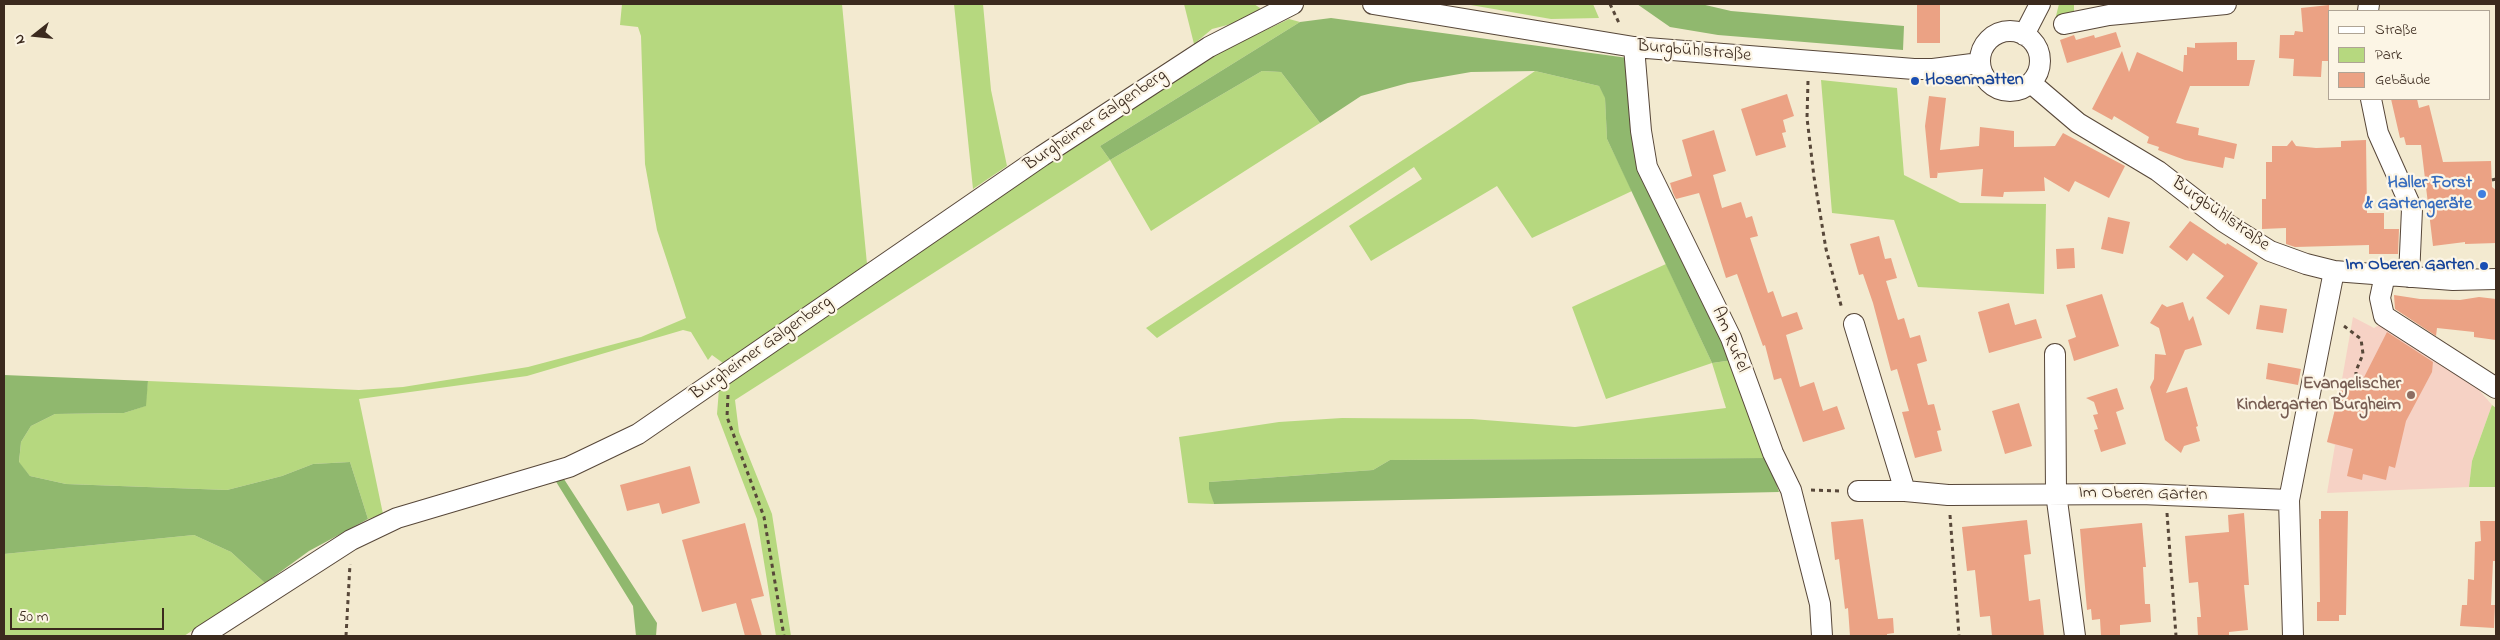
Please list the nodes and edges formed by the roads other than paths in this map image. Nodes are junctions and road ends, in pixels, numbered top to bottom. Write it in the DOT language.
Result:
graph roads {
  1 [pos="1293,4"];
  2 [pos="1372,4"];
  3 [pos="2040,4"];
  4 [pos="2226,4"];
  5 [pos="2064,24"];
  6 [pos="2024,35"];
  7 [pos="1634,47"];
  8 [pos="1980,64"];
  9 [pos="2031,83"];
  10 [pos="2371,100"];
  11 [pos="2334,271"];
  12 [pos="2385,275"];
  13 [pos="2410,277"];
  14 [pos="2496,279"];
  15 [pos="1854,324"];
  16 [pos="2055,354"];
  17 [pos="2496,388"];
  18 [pos="1858,491"];
  19 [pos="1905,491"];
  20 [pos="2056,493"];
  21 [pos="2290,500"];
  22 [pos="202,636"];
  23 [pos="1822,636"];
  24 [pos="2075,636"];
  25 [pos="2293,636"];
  1 -- 22 [label="street, Burgheimer Galgenberg"];
  2 -- 7 [label="street, Burgbühlstraße"];
  3 -- 6 [label="street"];
  4 -- 5 [label="street"];
  6 -- 8 [label="street"];
  6 -- 9 [label="street"];
  7 -- 8 [label="street, Burgbühlstraße"];
  7 -- 23 [label="street, Am Rufel"];
  8 -- 9 [label="street"];
  9 -- 11 [label="street, Burgbühlstraße"];
  10 -- 13 [label="street"];
  11 -- 12 [label="street, Burgbühlstraße"];
  11 -- 21 [label="street"];
  12 -- 13 [label="street, Burgbühlstraße"];
  12 -- 17 [label="street"];
  13 -- 14 [label="street, Burgbühlstraße"];
  15 -- 19 [label="street"];
  16 -- 20 [label="street, Im Oberen Garten"];
  18 -- 19 [label="street, Im Oberen Garten"];
  19 -- 20 [label="street, Im Oberen Garten"];
  20 -- 21 [label="street, Im Oberen Garten"];
  20 -- 24 [label="street, Im Oberen Garten"];
  21 -- 25 [label="street"];
}
